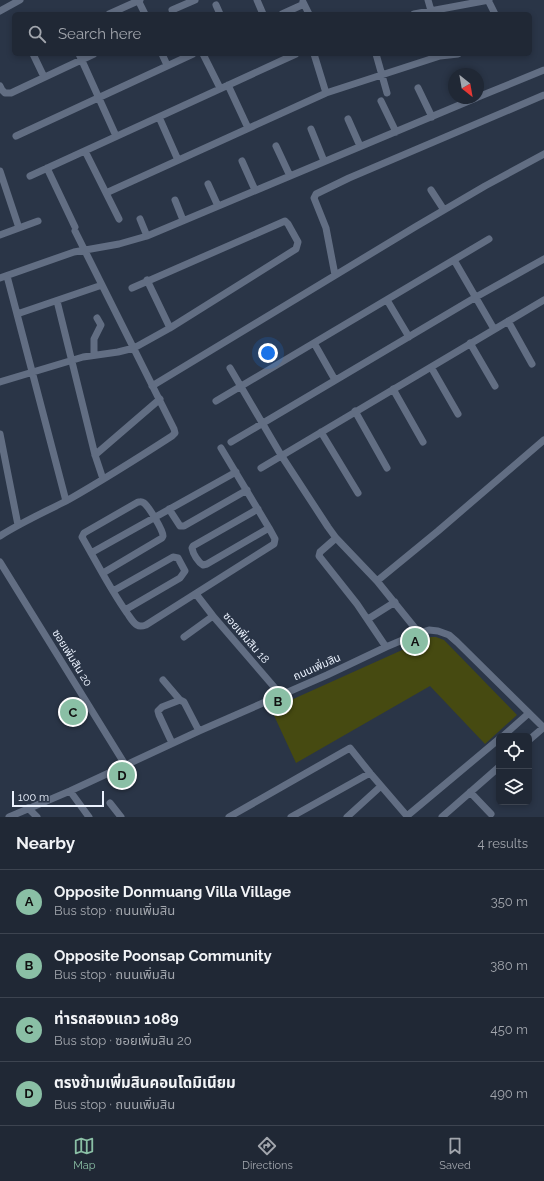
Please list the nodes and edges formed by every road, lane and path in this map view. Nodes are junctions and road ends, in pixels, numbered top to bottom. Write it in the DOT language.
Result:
graph roads {
  1 [pos="20,0"];
  2 [pos="139,0"];
  3 [pos="195,0"];
  4 [pos="257,0"];
  5 [pos="428,0"];
  6 [pos="489,0"];
  7 [pos="303,2"];
  8 [pos="216,5"];
  9 [pos="172,10"];
  10 [pos="0,11"];
  11 [pos="113,12"];
  12 [pos="143,12"];
  13 [pos="219,12"];
  14 [pos="262,12"];
  15 [pos="286,12"];
  16 [pos="308,12"];
  17 [pos="431,12"];
  18 [pos="494,12"];
  19 [pos="34,56"];
  20 [pos="163,56"];
  21 [pos="188,56"];
  22 [pos="204,56"];
  23 [pos="291,56"];
  24 [pos="315,56"];
  25 [pos="377,56"];
  26 [pos="437,56"];
  27 [pos="81,57"];
  28 [pos="167,65"];
  29 [pos="544,70"];
  30 [pos="383,75"];
  31 [pos="44,78"];
  32 [pos="228,84"];
  33 [pos="0,86"];
  34 [pos="220,88"];
  35 [pos="418,88"];
  36 [pos="326,93"];
  37 [pos="388,93"];
  38 [pos="484,95"];
  39 [pos="544,95"];
  40 [pos="99,97"];
  41 [pos="382,102"];
  42 [pos="457,104"];
  43 [pos="159,116"];
  44 [pos="432,117"];
  45 [pos="348,119"];
  46 [pos="248,128"];
  47 [pos="311,129"];
  48 [pos="396,132"];
  49 [pos="16,136"];
  50 [pos="116,136"];
  51 [pos="276,146"];
  52 [pos="360,146"];
  53 [pos="85,151"];
  54 [pos="544,154"];
  55 [pos="178,160"];
  56 [pos="242,161"];
  57 [pos="324,161"];
  58 [pos="47,168"];
  59 [pos="0,171"];
  60 [pos="30,176"];
  61 [pos="290,176"];
  62 [pos="208,184"];
  63 [pos="254,190"];
  64 [pos="431,190"];
  65 [pos="3,192"];
  66 [pos="106,193"];
  67 [pos="175,200"];
  68 [pos="218,206"];
  69 [pos="444,210"];
  70 [pos="119,219"];
  71 [pos="140,219"];
  72 [pos="183,220"];
  73 [pos="38,221"];
  74 [pos="19,228"];
  75 [pos="0,235"];
  76 [pos="147,236"];
  77 [pos="489,239"];
  78 [pos="84,249"];
  79 [pos="544,258"];
  80 [pos="454,260"];
  81 [pos="336,275"];
  82 [pos="3,277"];
  83 [pos="147,280"];
  84 [pos="102,285"];
  85 [pos="132,288"];
  86 [pos="476,297"];
  87 [pos="387,300"];
  88 [pos="544,300"];
  89 [pos="57,301"];
  90 [pos="17,314"];
  91 [pos="97,318"];
  92 [pos="508,321"];
  93 [pos="170,328"];
  94 [pos="494,329"];
  95 [pos="408,337"];
  96 [pos="314,343"];
  97 [pos="470,343"];
  98 [pos="134,348"];
  99 [pos="94,355"];
  100 [pos="72,361"];
  101 [pos="532,364"];
  102 [pos="431,367"];
  103 [pos="230,368"];
  104 [pos="32,373"];
  105 [pos="335,380"];
  106 [pos="0,382"];
  107 [pos="152,386"];
  108 [pos="496,386"];
  109 [pos="241,387"];
  110 [pos="393,389"];
  111 [pos="160,399"];
  112 [pos="216,401"];
  113 [pos="355,412"];
  114 [pos="458,414"];
  115 [pos="262,423"];
  116 [pos="321,432"];
  117 [pos="0,434"];
  118 [pos="544,440"];
  119 [pos="231,442"];
  120 [pos="423,442"];
  121 [pos="222,448"];
  122 [pos="95,455"];
  123 [pos="281,455"];
  124 [pos="260,468"];
  125 [pos="387,468"];
  126 [pos="236,472"];
  127 [pos="103,479"];
  128 [pos="247,490"];
  129 [pos="358,493"];
  130 [pos="66,501"];
  131 [pos="258,508"];
  132 [pos="169,509"];
  133 [pos="154,518"];
  134 [pos="18,525"];
  135 [pos="269,528"];
  136 [pos="0,536"];
  137 [pos="336,538"];
  138 [pos="91,553"];
  139 [pos="0,562"];
  140 [pos="103,573"];
  141 [pos="377,581"];
  142 [pos="113,591"];
  143 [pos="196,594"];
  144 [pos="395,602"];
  145 [pos="125,610"];
  146 [pos="213,616"];
  147 [pos="368,619"];
  148 [pos="419,633"];
  149 [pos="184,637"];
  150 [pos="386,647"];
  151 [pos="163,680"];
  152 [pos="281,695"];
  153 [pos="180,700"];
  154 [pos="529,714"];
  155 [pos="544,728"];
  156 [pos="199,731"];
  157 [pos="506,733"];
  158 [pos="532,738"];
  159 [pos="496,742"];
  160 [pos="172,743"];
  161 [pos="126,766"];
  162 [pos="497,769"];
  163 [pos="370,773"];
  164 [pos="381,786"];
  165 [pos="70,791"];
  166 [pos="470,792"];
  167 [pos="110,803"];
  168 [pos="28,808"];
  169 [pos="403,812"];
  170 [pos="491,814"];
  171 [pos="9,817"];
  172 [pos="37,817"];
  173 [pos="89,817"];
  174 [pos="121,817"];
  175 [pos="229,817"];
  176 [pos="291,817"];
  177 [pos="347,817"];
  178 [pos="397,817"];
  179 [pos="442,817"];
  1 -- 10 [label="street"];
  2 -- 11 [label="street"];
  2 -- 12 [label="street"];
  3 -- 9 [label="street"];
  4 -- 14 [label="street"];
  5 -- 17 [label="street"];
  6 -- 17 [label="street"];
  6 -- 18 [label="street"];
  7 -- 15 [label="street"];
  7 -- 16 [label="street"];
  8 -- 13 [label="street"];
  19 -- 31 [label="street"];
  20 -- 28 [label="street"];
  21 -- 28 [label="street"];
  22 -- 34 [label="street"];
  23 -- 32 [label="street"];
  24 -- 36 [label="street"];
  25 -- 30 [label="street"];
  26 -- 30 [label="street"];
  27 -- 31 [label="street"];
  27 -- 40 [label="street"];
  28 -- 40 [label="street"];
  29 -- 38 [label="street"];
  30 -- 36 [label="street"];
  30 -- 37 [label="street"];
  31 -- 33 [label="street"];
  32 -- 34 [label="street"];
  32 -- 46 [label="street"];
  34 -- 43 [label="street"];
  35 -- 44 [label="street"];
  36 -- 46 [label="street"];
  39 -- 81 [label="street"];
  40 -- 49 [label="street"];
  40 -- 50 [label="street"];
  41 -- 48 [label="street"];
  42 -- 44 [label="street"];
  43 -- 50 [label="street"];
  43 -- 55 [label="street"];
  44 -- 48 [label="street"];
  45 -- 52 [label="street"];
  46 -- 55 [label="street"];
  47 -- 57 [label="street"];
  48 -- 52 [label="street"];
  50 -- 53 [label="street"];
  51 -- 61 [label="street"];
  52 -- 57 [label="street"];
  53 -- 58 [label="street"];
  53 -- 66 [label="street"];
  54 -- 69 [label="street"];
  55 -- 66 [label="street"];
  56 -- 63 [label="street"];
  57 -- 61 [label="street"];
  58 -- 60 [label="street"];
  58 -- 78 [label="street"];
  59 -- 65 [label="street"];
  61 -- 63 [label="street"];
  62 -- 68 [label="street"];
  63 -- 68 [label="street"];
  64 -- 69 [label="street"];
  65 -- 74 [label="street"];
  66 -- 70 [label="street"];
  67 -- 72 [label="street"];
  68 -- 72 [label="street"];
  69 -- 81 [label="street"];
  71 -- 76 [label="street"];
  72 -- 76 [label="street"];
  73 -- 74 [label="street"];
  74 -- 75 [label="street"];
  76 -- 78 [label="street"];
  77 -- 80 [label="street"];
  78 -- 82 [label="street"];
  78 -- 84 [label="street"];
  79 -- 86 [label="street"];
  80 -- 86 [label="street"];
  80 -- 87 [label="street"];
  81 -- 107 [label="street"];
  82 -- 90 [label="street"];
  83 -- 85 [label="street"];
  83 -- 93 [label="street"];
  83 -- 93 [label="street"];
  84 -- 89 [label="street"];
  84 -- 98 [label="street"];
  86 -- 94 [label="street"];
  86 -- 95 [label="street"];
  87 -- 95 [label="street"];
  87 -- 96 [label="street"];
  88 -- 92 [label="street"];
  89 -- 90 [label="street"];
  89 -- 100 [label="street"];
  90 -- 104 [label="street"];
  91 -- 99 [label="street"];
  92 -- 94 [label="street"];
  92 -- 101 [label="street"];
  93 -- 98 [label="street"];
  94 -- 97 [label="street"];
  95 -- 105 [label="street"];
  96 -- 105 [label="street"];
  96 -- 109 [label="street"];
  97 -- 102 [label="street"];
  97 -- 108 [label="street"];
  98 -- 99 [label="street"];
  98 -- 107 [label="street"];
  99 -- 100 [label="street"];
  100 -- 104 [label="street"];
  100 -- 122 [label="street"];
  102 -- 110 [label="street"];
  102 -- 114 [label="street"];
  103 -- 109 [label="street"];
  104 -- 106 [label="street"];
  104 -- 130 [label="street"];
  105 -- 115 [label="street"];
  107 -- 111 [label="street"];
  109 -- 112 [label="street"];
  109 -- 115 [label="street"];
  110 -- 113 [label="street"];
  110 -- 120 [label="street"];
  111 -- 122 [label="street"];
  111 -- 127 [label="street"];
  113 -- 116 [label="street"];
  113 -- 125 [label="street"];
  115 -- 119 [label="street"];
  115 -- 123 [label="street"];
  116 -- 123 [label="street"];
  116 -- 129 [label="street"];
  117 -- 134 [label="street"];
  118 -- 141 [label="street"];
  121 -- 126 [label="street"];
  122 -- 127 [label="street"];
  123 -- 124 [label="street"];
  123 -- 137 [label="street"];
  126 -- 128 [label="street"];
  126 -- 132 [label="street"];
  127 -- 130 [label="street"];
  128 -- 131 [label="street"];
  128 -- 132 [label="street"];
  130 -- 134 [label="street"];
  131 -- 135 [label="street"];
  131 -- 135 [label="street"];
  132 -- 133 [label="street"];
  133 -- 138 [label="street"];
  133 -- 138 [label="street"];
  133 -- 140 [label="street"];
  134 -- 136 [label="street"];
  135 -- 143 [label="street"];
  137 -- 141 [label="street"];
  137 -- 147 [label="street"];
  138 -- 140 [label="street"];
  139 -- 161 [label="street, ซอยเพิ่มสิน 20"];
  140 -- 142 [label="street"];
  141 -- 144 [label="street"];
  142 -- 145 [label="street"];
  142 -- 145 [label="street"];
  143 -- 145 [label="street"];
  143 -- 146 [label="street, ซอยเพิ่มสิน 18"];
  144 -- 147 [label="street"];
  144 -- 148 [label="street"];
  146 -- 149 [label="street"];
  146 -- 152 [label="street, ซอยเพิ่มสิน 18"];
  147 -- 150 [label="street"];
  148 -- 150 [label="street, ถนนเพิ่มสิน"];
  148 -- 154 [label="street, ถนนเพิ่มสิน"];
  150 -- 152 [label="street, ถนนเพิ่มสิน"];
  151 -- 153 [label="street"];
  152 -- 156 [label="street, ถนนเพิ่มสิน"];
  153 -- 156 [label="street"];
  153 -- 160 [label="street"];
  154 -- 155 [label="street, ถนนเพิ่มสิน"];
  154 -- 157 [label="street"];
  155 -- 158 [label="street"];
  156 -- 160 [label="street, ถนนเพิ่มสิน"];
  159 -- 169 [label="street"];
  160 -- 161 [label="street, ถนนเพิ่มสิน"];
  161 -- 165 [label="street, ถนนเพิ่มสิน"];
  162 -- 166 [label="street"];
  163 -- 164 [label="street"];
  163 -- 175 [label="street"];
  163 -- 176 [label="street"];
  164 -- 169 [label="street"];
  164 -- 177 [label="street"];
  165 -- 168 [label="street, ถนนเพิ่มสิน"];
  165 -- 173 [label="street"];
  166 -- 170 [label="street"];
  166 -- 179 [label="street"];
  167 -- 174 [label="street"];
  168 -- 171 [label="street, ถนนเพิ่มสิน"];
  168 -- 172 [label="street"];
  169 -- 178 [label="street"];
}
